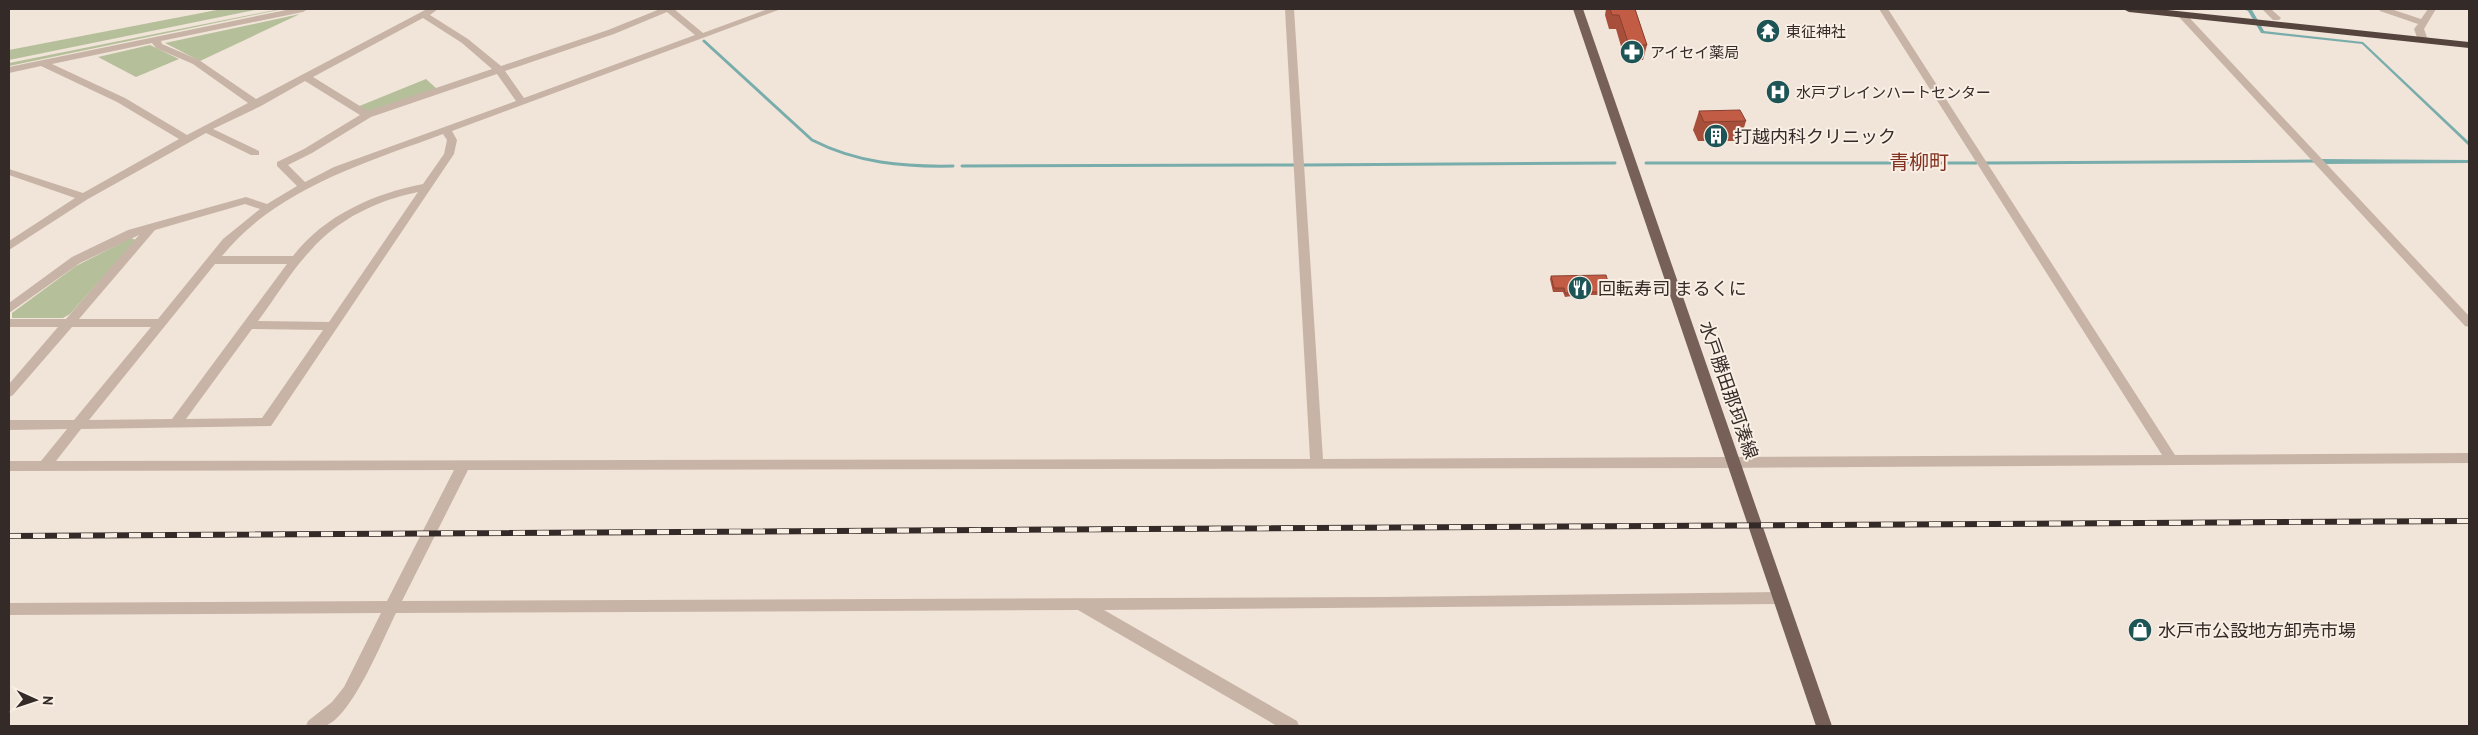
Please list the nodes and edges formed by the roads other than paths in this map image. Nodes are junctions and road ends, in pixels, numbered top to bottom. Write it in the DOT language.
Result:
graph roads {
  1 [pos="303,9"];
  2 [pos="434,9"];
  3 [pos="664,9"];
  4 [pos="776,9"];
  5 [pos="1290,9"];
  6 [pos="1578,9"];
  7 [pos="1884,9"];
  8 [pos="2130,9"];
  9 [pos="2266,9"];
  10 [pos="2383,9"];
  11 [pos="2432,9"];
  12 [pos="2182,12"];
  13 [pos="423,14"];
  14 [pos="2276,18"];
  15 [pos="2422,22"];
  16 [pos="701,36"];
  17 [pos="2421,36"];
  18 [pos="2469,39"];
  19 [pos="156,40"];
  20 [pos="2469,44"];
  21 [pos="42,63"];
  22 [pos="498,69"];
  23 [pos="9,70"];
  24 [pos="306,77"];
  25 [pos="522,102"];
  26 [pos="257,104"];
  27 [pos="367,116"];
  28 [pos="207,130"];
  29 [pos="446,130"];
  30 [pos="187,139"];
  31 [pos="255,153"];
  32 [pos="9,172"];
  33 [pos="303,186"];
  34 [pos="426,186"];
  35 [pos="84,197"];
  36 [pos="267,208"];
  37 [pos="152,226"];
  38 [pos="9,246"];
  39 [pos="211,260"];
  40 [pos="296,260"];
  41 [pos="9,309"];
  42 [pos="9,323"];
  43 [pos="67,323"];
  44 [pos="160,323"];
  45 [pos="2469,323"];
  46 [pos="249,325"];
  47 [pos="332,326"];
  48 [pos="9,392"];
  49 [pos="79,424"];
  50 [pos="175,424"];
  51 [pos="9,425"];
  52 [pos="2469,458"];
  53 [pos="2171,459"];
  54 [pos="1733,462"];
  55 [pos="1317,463"];
  56 [pos="9,466"];
  57 [pos="44,466"];
  58 [pos="463,466"];
  59 [pos="1780,598"];
  60 [pos="1080,604"];
  61 [pos="391,607"];
  62 [pos="9,609"];
  63 [pos="314,726"];
  64 [pos="1291,726"];
  65 [pos="1824,726"];
  1 -- 19 [label="street"];
  2 -- 13 [label="street"];
  3 -- 16 [label="street"];
  3 -- 22 [label="street"];
  4 -- 16 [label="street"];
  5 -- 55 [label="street"];
  6 -- 54 [label="main road, 水戸勝田那珂湊線"];
  7 -- 53 [label="street"];
  8 -- 12 [label="highway"];
  9 -- 14 [label="street"];
  10 -- 15 [label="street"];
  11 -- 15 [label="street"];
  12 -- 14 [label="highway"];
  12 -- 17 [label="highway"];
  12 -- 45 [label="street"];
  13 -- 22 [label="street"];
  13 -- 24 [label="street"];
  14 -- 17 [label="highway"];
  15 -- 17 [label="street"];
  16 -- 25 [label="street"];
  17 -- 18 [label="highway"];
  17 -- 20 [label="highway"];
  19 -- 21 [label="street"];
  19 -- 26 [label="street"];
  21 -- 23 [label="street"];
  21 -- 30 [label="street"];
  22 -- 25 [label="street"];
  22 -- 27 [label="street"];
  24 -- 26 [label="street"];
  24 -- 27 [label="street"];
  25 -- 29 [label="street"];
  26 -- 28 [label="street"];
  27 -- 33 [label="street"];
  28 -- 30 [label="street"];
  28 -- 31 [label="street"];
  29 -- 33 [label="street"];
  29 -- 34 [label="street"];
  30 -- 35 [label="street"];
  32 -- 35 [label="street"];
  33 -- 36 [label="street"];
  34 -- 40 [label="street"];
  34 -- 47 [label="street"];
  35 -- 38 [label="street"];
  36 -- 37 [label="street"];
  36 -- 39 [label="street"];
  37 -- 41 [label="street"];
  37 -- 43 [label="street"];
  39 -- 40 [label="street"];
  39 -- 44 [label="street"];
  40 -- 46 [label="street"];
  42 -- 43 [label="street"];
  43 -- 44 [label="street"];
  43 -- 48 [label="street"];
  44 -- 49 [label="street"];
  46 -- 47 [label="street"];
  46 -- 50 [label="street"];
  47 -- 50 [label="street"];
  49 -- 50 [label="street"];
  49 -- 51 [label="street"];
  49 -- 57 [label="street"];
  52 -- 53 [label="street"];
  53 -- 54 [label="street"];
  54 -- 55 [label="street"];
  54 -- 59 [label="main road, 水戸勝田那珂湊線"];
  55 -- 58 [label="street"];
  56 -- 57 [label="street"];
  57 -- 58 [label="street"];
  58 -- 61 [label="street"];
  59 -- 60 [label="street"];
  59 -- 65 [label="main road, 水戸勝田那珂湊線"];
  60 -- 61 [label="street"];
  60 -- 64 [label="street"];
  61 -- 62 [label="street"];
  61 -- 63 [label="street"];
}
